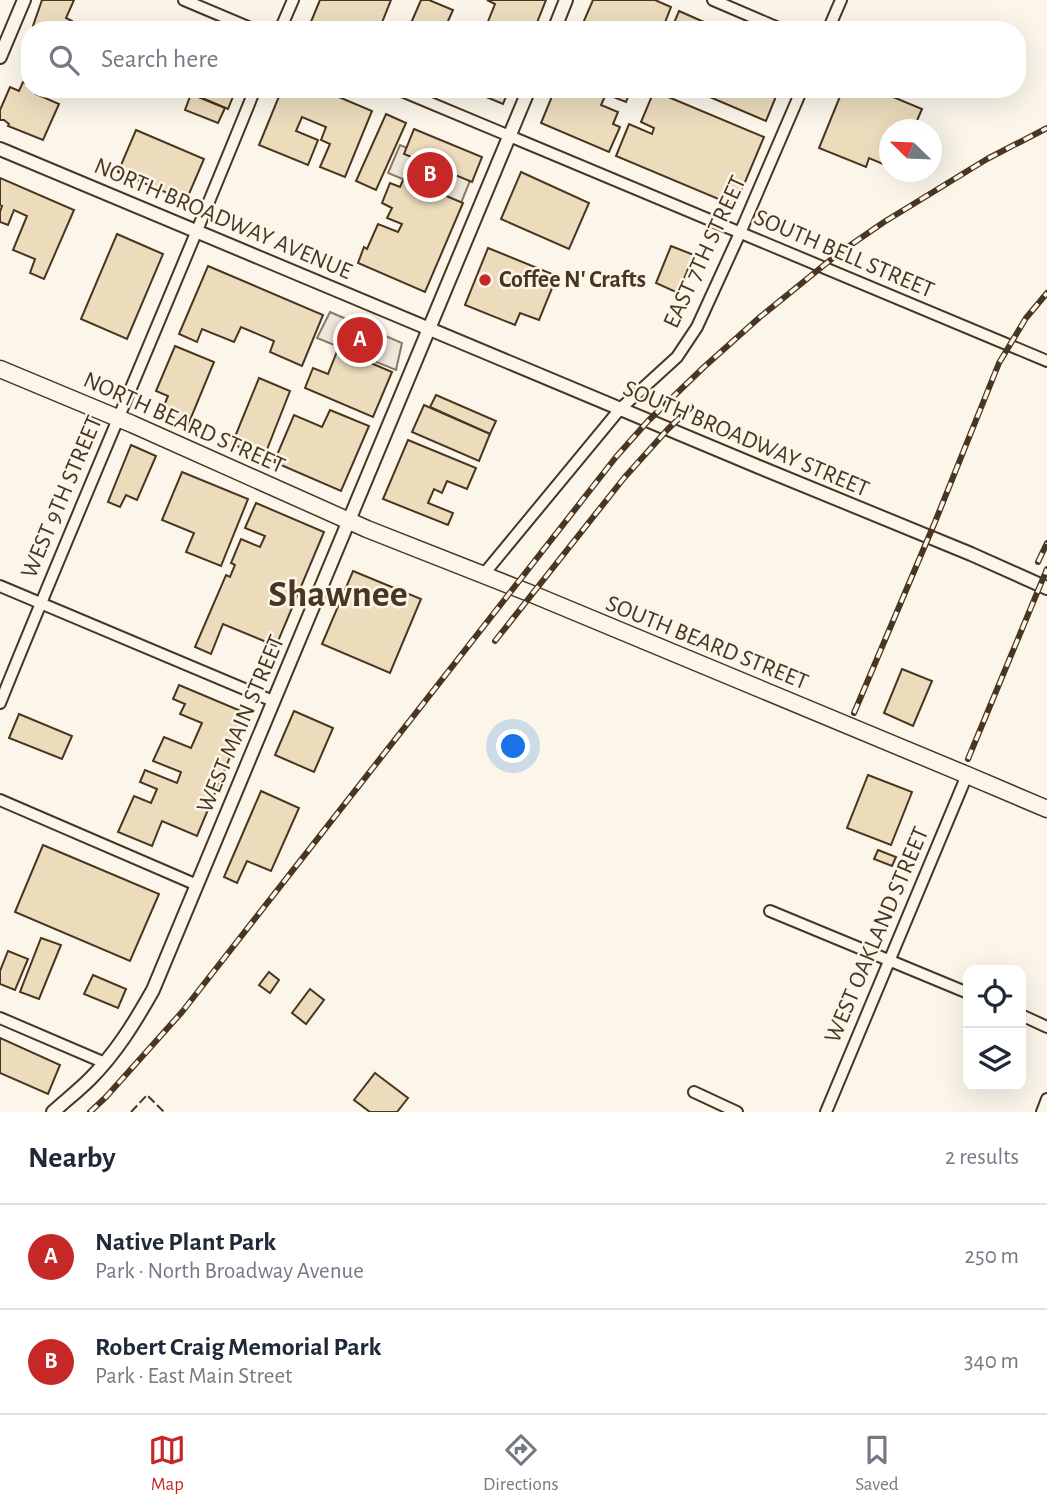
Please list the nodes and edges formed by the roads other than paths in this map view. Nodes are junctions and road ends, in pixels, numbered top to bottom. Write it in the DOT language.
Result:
graph roads {
  1 [pos="24,0"];
  2 [pos="184,0"];
  3 [pos="293,0"];
  4 [pos="566,0"];
  5 [pos="713,0"];
  6 [pos="841,0"];
  7 [pos="234,21"];
  8 [pos="284,21"];
  9 [pos="558,21"];
  10 [pos="762,21"];
  11 [pos="832,21"];
  12 [pos="0,57"];
  13 [pos="251,98"];
  14 [pos="418,98"];
  15 [pos="525,98"];
  16 [pos="798,98"];
  17 [pos="509,136"];
  18 [pos="0,149"];
  19 [pos="197,231"];
  20 [pos="740,233"];
  21 [pos="429,328"];
  22 [pos="1047,361"];
  23 [pos="0,369"];
  24 [pos="620,409"];
  25 [pos="118,419"];
  26 [pos="349,521"];
  27 [pos="483,575"];
  28 [pos="0,586"];
  29 [pos="1047,588"];
  30 [pos="41,603"];
  31 [pos="273,701"];
  32 [pos="0,703"];
  33 [pos="967,775"];
  34 [pos="0,800"];
  35 [pos="1047,809"];
  36 [pos="197,885"];
  37 [pos="770,911"];
  38 [pos="890,959"];
  39 [pos="963,991"];
  40 [pos="1026,1017"];
  41 [pos="0,1018"];
  42 [pos="1047,1027"];
  43 [pos="105,1063"];
  44 [pos="694,1092"];
  45 [pos="1047,1099"];
  46 [pos="53,1112"];
  47 [pos="737,1112"];
  48 [pos="826,1112"];
  49 [pos="1042,1112"];
  1 -- 12 [label="street"];
  2 -- 7 [label="street"];
  3 -- 8 [label="street"];
  4 -- 9 [label="street"];
  5 -- 10 [label="street"];
  6 -- 11 [label="street"];
  13 -- 19 [label="street, WEST 9TH STREET"];
  14 -- 17 [label="street, SOUTH BELL STREET"];
  15 -- 17 [label="street, WEST MAIN STREET"];
  16 -- 20 [label="street, EAST 7TH STREET"];
  17 -- 20 [label="street, SOUTH BELL STREET"];
  17 -- 21 [label="street, WEST MAIN STREET"];
  18 -- 19 [label="street, NORTH BROADWAY AVENUE"];
  19 -- 21 [label="street, NORTH BROADWAY AVENUE"];
  19 -- 25 [label="street, WEST 9TH STREET"];
  20 -- 22 [label="street, SOUTH BELL STREET"];
  20 -- 24 [label="street, EAST 7TH STREET"];
  21 -- 24 [label="street, SOUTH BROADWAY STREET"];
  21 -- 26 [label="street, WEST MAIN STREET"];
  23 -- 25 [label="main road, NORTH BEARD STREET"];
  24 -- 27 [label="street, EAST 7TH STREET"];
  24 -- 29 [label="street, SOUTH BROADWAY STREET"];
  25 -- 26 [label="main road, NORTH BEARD STREET"];
  25 -- 30 [label="street, WEST 9TH STREET"];
  26 -- 27 [label="main road, SOUTH BEARD STREET"];
  26 -- 31 [label="street, WEST MAIN STREET"];
  27 -- 33 [label="main road, SOUTH BEARD STREET"];
  28 -- 30 [label="street"];
  30 -- 31 [label="street"];
  30 -- 32 [label="street, WEST 9TH STREET"];
  31 -- 36 [label="street, WEST MAIN STREET"];
  33 -- 35 [label="main road, SOUTH BEARD STREET"];
  33 -- 38 [label="street, WEST OAKLAND STREET"];
  34 -- 36 [label="street"];
  36 -- 43 [label="street, WEST MAIN STREET"];
  37 -- 38 [label="street"];
  38 -- 39 [label="street"];
  38 -- 48 [label="street, WEST OAKLAND STREET"];
  40 -- 42 [label="street"];
  41 -- 43 [label="street"];
  43 -- 46 [label="street, WEST MAIN STREET"];
  44 -- 47 [label="street"];
  45 -- 49 [label="street"];
}
